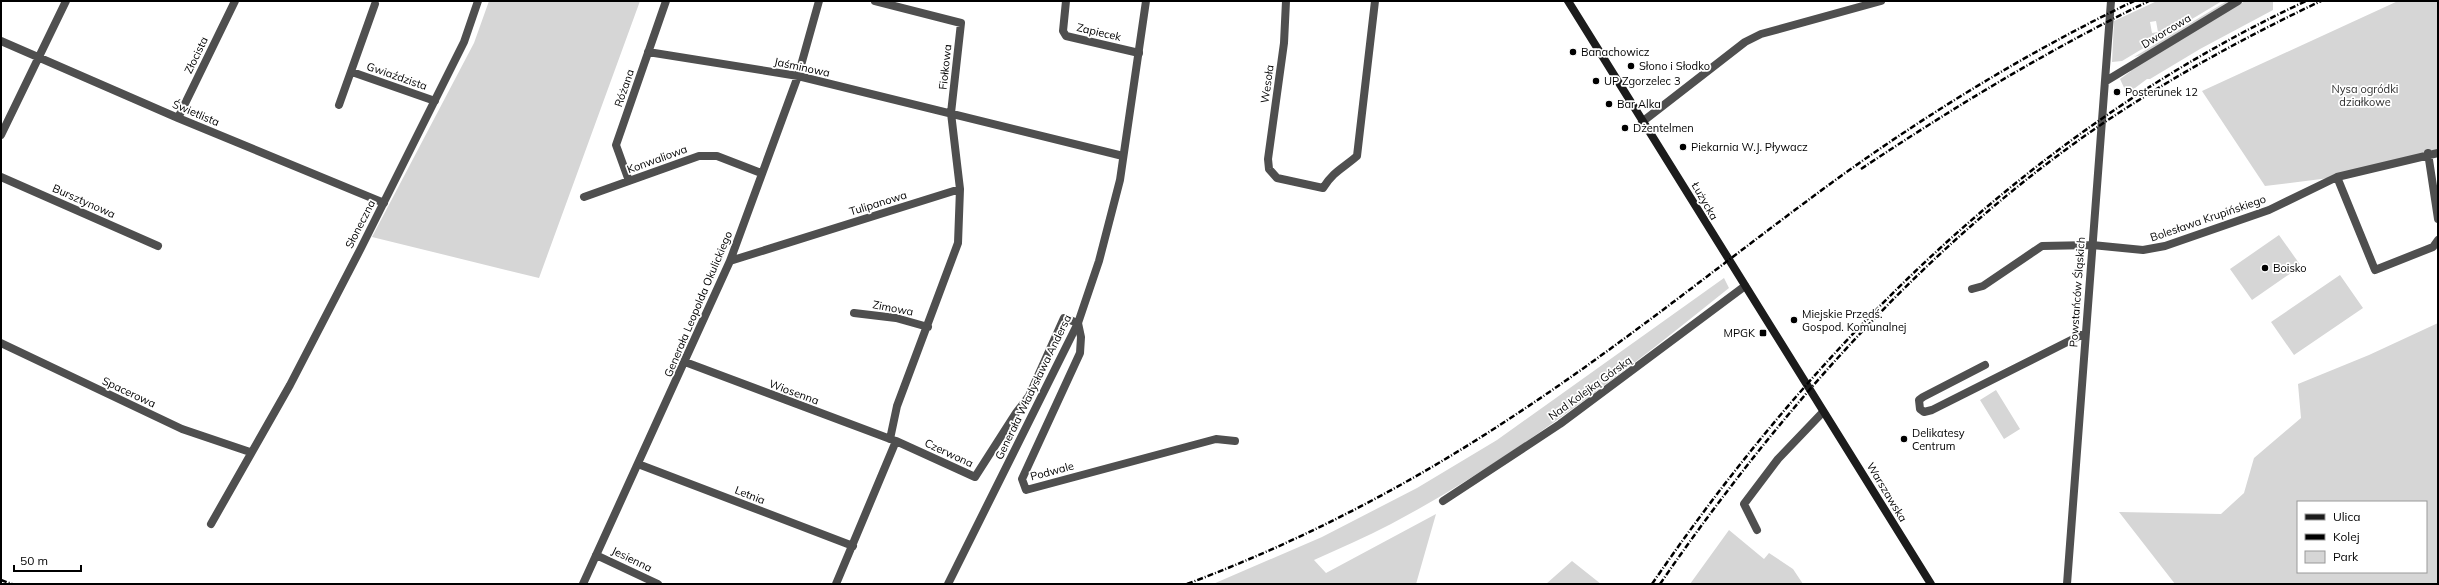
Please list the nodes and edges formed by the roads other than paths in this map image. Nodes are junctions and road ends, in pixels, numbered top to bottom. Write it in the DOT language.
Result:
graph roads {
  1 [pos="66,1"];
  2 [pos="235,1"];
  3 [pos="478,1"];
  4 [pos="666,1"];
  5 [pos="819,1"];
  6 [pos="875,1"];
  7 [pos="1066,1"];
  8 [pos="1146,1"];
  9 [pos="1286,1"];
  10 [pos="1375,1"];
  11 [pos="1568,1"];
  12 [pos="1882,1"];
  13 [pos="2111,1"];
  14 [pos="2238,1"];
  15 [pos="375,4"];
  16 [pos="1,41"];
  17 [pos="648,52"];
  18 [pos="1139,53"];
  19 [pos="40,57"];
  20 [pos="352,72"];
  21 [pos="798,76"];
  22 [pos="2106,81"];
  23 [pos="435,101"];
  24 [pos="339,105"];
  25 [pos="951,113"];
  26 [pos="178,118"];
  27 [pos="1642,122"];
  28 [pos="1,135"];
  29 [pos="2428,153"];
  30 [pos="2438,153"];
  31 [pos="1123,156"];
  32 [pos="761,173"];
  33 [pos="1,177"];
  34 [pos="2337,177"];
  35 [pos="629,181"];
  36 [pos="960,189"];
  37 [pos="584,197"];
  38 [pos="384,203"];
  39 [pos="2438,219"];
  40 [pos="2438,240"];
  41 [pos="158,246"];
  42 [pos="2092,246"];
  43 [pos="730,262"];
  44 [pos="1746,286"];
  45 [pos="1972,289"];
  46 [pos="854,313"];
  47 [pos="1078,323"];
  48 [pos="928,327"];
  49 [pos="2085,333"];
  50 [pos="1,343"];
  51 [pos="685,362"];
  52 [pos="1985,365"];
  53 [pos="1823,412"];
  54 [pos="893,440"];
  55 [pos="1235,441"];
  56 [pos="250,452"];
  57 [pos="638,464"];
  58 [pos="1443,501"];
  59 [pos="211,524"];
  60 [pos="1757,530"];
  61 [pos="853,546"];
  62 [pos="596,555"];
  63 [pos="583,584"];
  64 [pos="658,584"];
  65 [pos="836,584"];
  66 [pos="948,584"];
  67 [pos="1931,584"];
  68 [pos="2067,584"];
  1 -- 19 [label="street"];
  2 -- 26 [label="street, Złocista"];
  3 -- 23 [label="street, Słoneczna"];
  4 -- 17 [label="street, Różana"];
  5 -- 21 [label="street, Generała Leopolda Okulickiego"];
  6 -- 25 [label="street, Fiołkowa"];
  7 -- 18 [label="street, Zapiecek"];
  8 -- 18 [label="street, Generała Władysława Andersa"];
  9 -- 10 [label="street, Wesoła"];
  11 -- 27 [label="main road, Łużycka"];
  12 -- 27 [label="street"];
  13 -- 22 [label="street, Powstańców Śląskich"];
  14 -- 22 [label="street, Dworcowa"];
  15 -- 20 [label="street, Gwiaździsta"];
  16 -- 19 [label="street, Świetlista"];
  17 -- 21 [label="street, Jaśminowa"];
  17 -- 35 [label="street, Różana"];
  18 -- 31 [label="street, Generała Władysława Andersa"];
  19 -- 26 [label="street, Świetlista"];
  19 -- 28 [label="street"];
  20 -- 23 [label="street, Gwiaździsta"];
  20 -- 24 [label="street, Gwiaździsta"];
  21 -- 25 [label="street, Jaśminowa"];
  21 -- 32 [label="street, Generała Leopolda Okulickiego"];
  22 -- 42 [label="street, Powstańców Śląskich"];
  23 -- 38 [label="street, Słoneczna"];
  25 -- 31 [label="street, Jaśminowa"];
  25 -- 36 [label="street"];
  26 -- 38 [label="street, Świetlista"];
  27 -- 44 [label="main road, Łużycka"];
  29 -- 30 [label="street, Bolesława Krupińskiego"];
  29 -- 34 [label="street, Bolesława Krupińskiego"];
  29 -- 39 [label="street"];
  31 -- 47 [label="street, Generała Władysława Andersa"];
  32 -- 35 [label="street, Konwaliowa"];
  32 -- 43 [label="street, Generała Leopolda Okulickiego"];
  33 -- 41 [label="street, Bursztynowa"];
  34 -- 40 [label="street"];
  34 -- 42 [label="street, Bolesława Krupińskiego"];
  35 -- 37 [label="street, Konwaliowa"];
  36 -- 43 [label="street, Tulipanowa"];
  36 -- 48 [label="street"];
  38 -- 56 [label="street, Słoneczna"];
  42 -- 45 [label="street, Bolesława Krupińskiego"];
  42 -- 49 [label="street, Powstańców Śląskich"];
  43 -- 51 [label="street, Generała Leopolda Okulickiego"];
  44 -- 53 [label="main road, Łużycka"];
  44 -- 58 [label="street, Nad Kolejką Górską"];
  46 -- 48 [label="street, Zimowa"];
  47 -- 54 [label="street, Czerwona"];
  47 -- 55 [label="street, Podwale"];
  47 -- 66 [label="street, Generała Władysława Andersa"];
  48 -- 54 [label="street"];
  49 -- 52 [label="street"];
  49 -- 68 [label="street, Powstańców Śląskich"];
  50 -- 56 [label="street, Spacerowa"];
  51 -- 54 [label="street, Wiosenna"];
  51 -- 57 [label="street, Generała Leopolda Okulickiego"];
  53 -- 60 [label="street"];
  53 -- 67 [label="main road, Warszawska"];
  54 -- 61 [label="street"];
  56 -- 59 [label="street, Słoneczna"];
  57 -- 61 [label="street, Letnia"];
  57 -- 62 [label="street, Generała Leopolda Okulickiego"];
  61 -- 65 [label="street"];
  62 -- 63 [label="street, Generała Leopolda Okulickiego"];
  62 -- 64 [label="street, Jesienna"];
}
